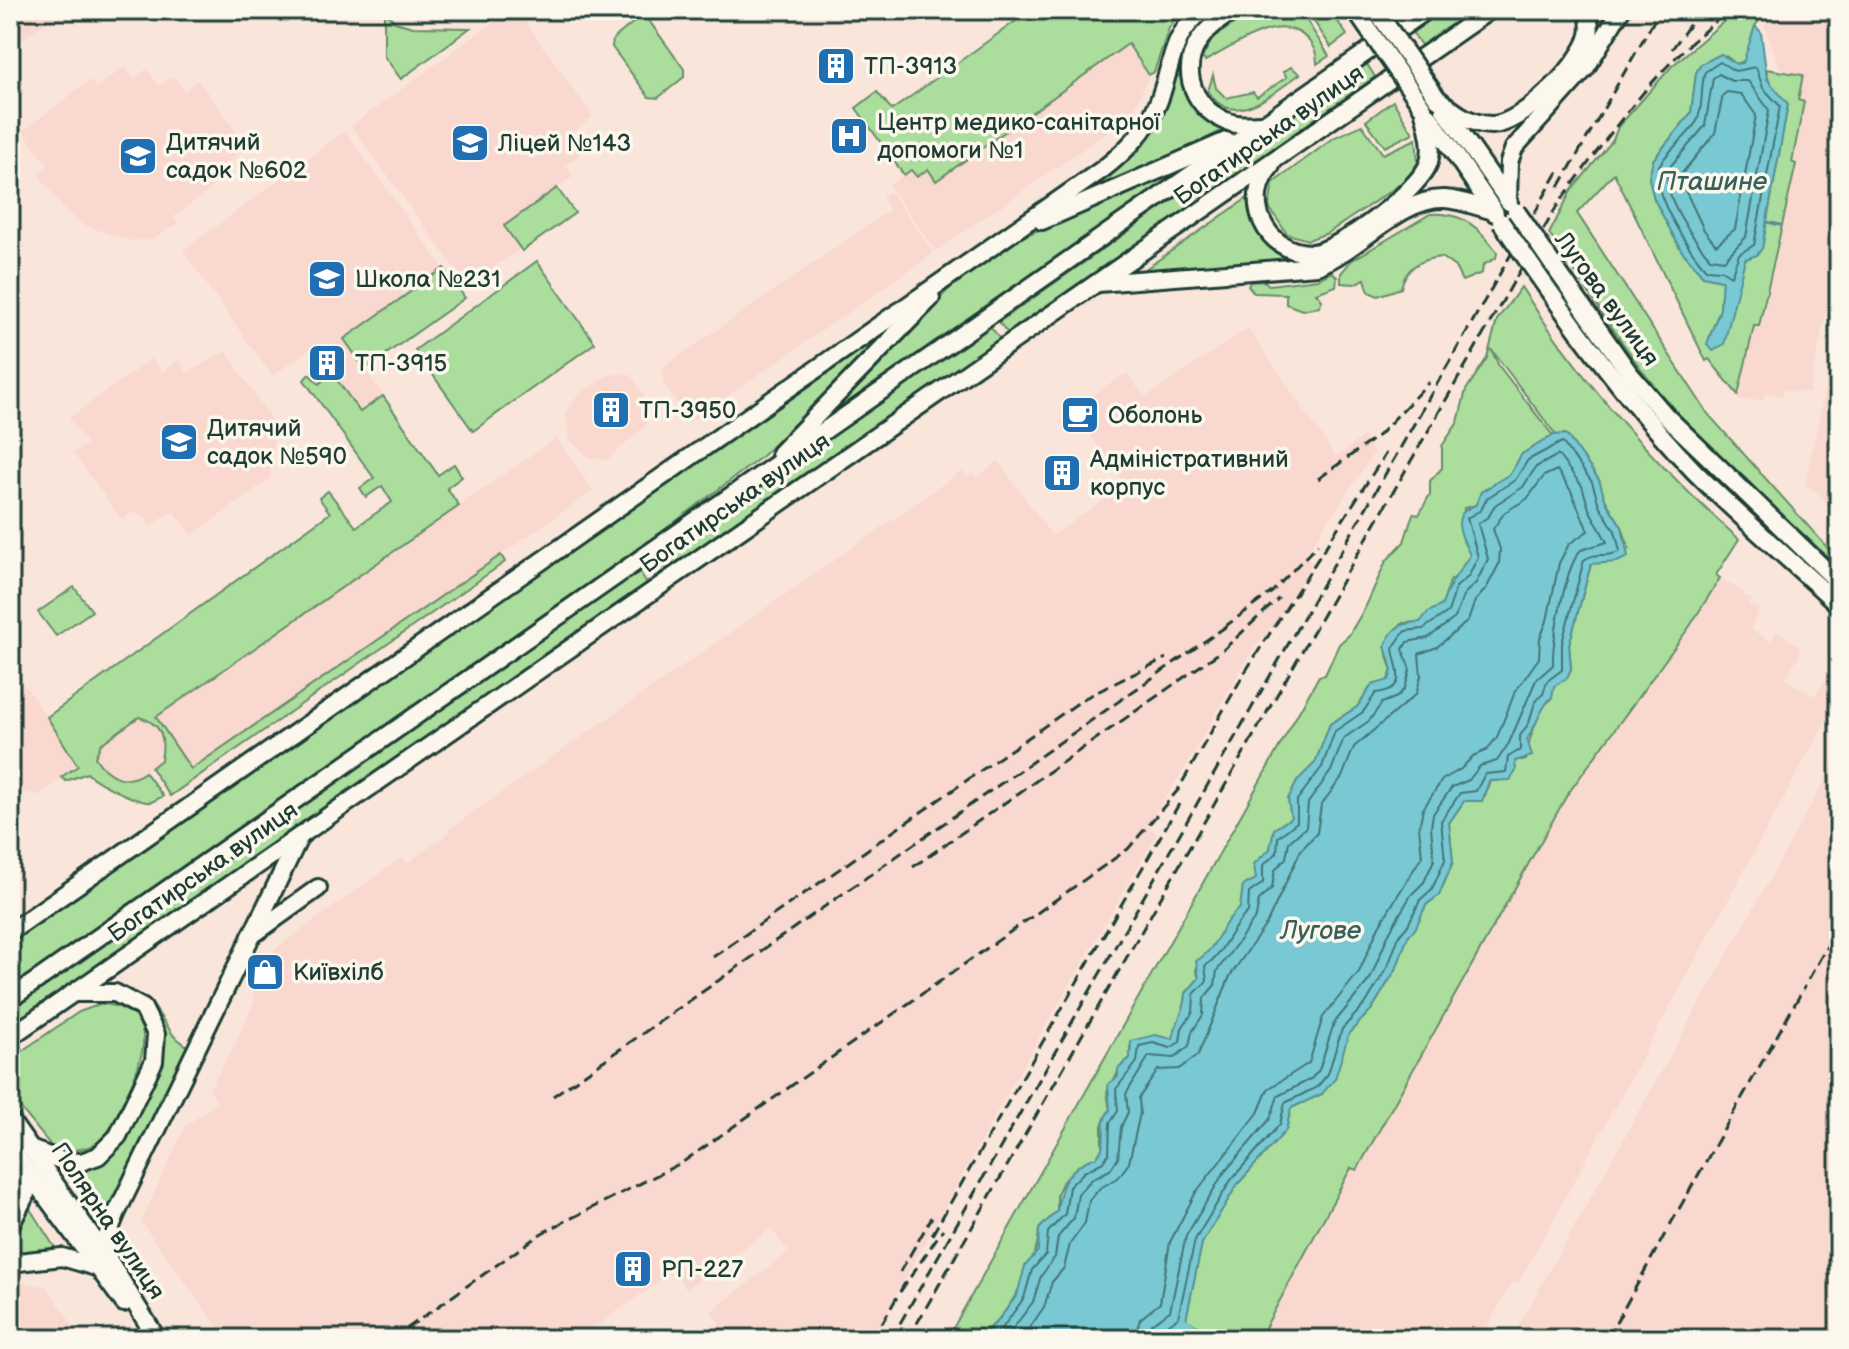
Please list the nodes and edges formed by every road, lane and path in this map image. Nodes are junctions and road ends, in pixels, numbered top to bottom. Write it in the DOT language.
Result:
graph roads {
  1 [pos="1204,10"];
  2 [pos="1235,10"];
  3 [pos="1355,10"];
  4 [pos="1376,10"];
  5 [pos="1427,10"];
  6 [pos="1490,10"];
  7 [pos="1588,10"];
  8 [pos="1621,10"];
  9 [pos="1430,103"];
  10 [pos="1264,124"];
  11 [pos="1281,155"];
  12 [pos="1512,206"];
  13 [pos="1498,217"];
  14 [pos="1009,235"];
  15 [pos="957,271"];
  16 [pos="1096,283"];
  17 [pos="755,479"];
  18 [pos="1839,583"];
  19 [pos="1839,605"];
  20 [pos="302,832"];
  21 [pos="318,888"];
  22 [pos="10,932"];
  23 [pos="249,937"];
  24 [pos="73,993"];
  25 [pos="10,999"];
  26 [pos="10,1037"];
  27 [pos="14,1126"];
  28 [pos="10,1148"];
  29 [pos="30,1149"];
  30 [pos="26,1172"];
  31 [pos="10,1226"];
  32 [pos="10,1263"];
  33 [pos="102,1263"];
  34 [pos="154,1339"];
  1 -- 14 [label="main road, Богатирська вулиця"];
  2 -- 10 [label="main road"];
  3 -- 9 [label="main road, bridge"];
  4 -- 9 [label="main road, Лугова вулиця, bridge"];
  5 -- 10 [label="main road, Богатирська вулиця"];
  6 -- 11 [label="main road, Богатирська вулиця"];
  7 -- 9 [label="main road"];
  8 -- 12 [label="main road"];
  9 -- 11 [label="main road"];
  9 -- 12 [label="main road, Лугова вулиця"];
  9 -- 13 [label="main road, Лугова вулиця"];
  10 -- 14 [label="main road, Богатирська вулиця"];
  10 -- 17 [label="main road, Богатирська вулиця"];
  11 -- 16 [label="main road, Богатирська вулиця"];
  12 -- 18 [label="main road, Лугова вулиця, bridge"];
  13 -- 16 [label="main road"];
  13 -- 19 [label="main road, Лугова вулиця, bridge"];
  14 -- 15 [label="main road, Богатирська вулиця"];
  15 -- 17 [label="main road"];
  15 -- 22 [label="main road, Богатирська вулиця"];
  16 -- 20 [label="main road, Богатирська вулиця"];
  17 -- 25 [label="main road, Богатирська вулиця"];
  20 -- 23 [label="main road"];
  20 -- 24 [label="main road, Богатирська вулиця"];
  21 -- 23 [label="main road"];
  23 -- 33 [label="main road"];
  24 -- 26 [label="main road, Богатирська вулиця"];
  24 -- 29 [label="main road"];
  27 -- 29 [label="main road, Полярна вулиця"];
  28 -- 30 [label="main road, Полярна вулиця"];
  29 -- 33 [label="main road, Полярна вулиця"];
  30 -- 31 [label="main road"];
  30 -- 33 [label="main road, Полярна вулиця"];
  32 -- 33 [label="main road"];
  33 -- 34 [label="main road, Полярна вулиця"];
}
